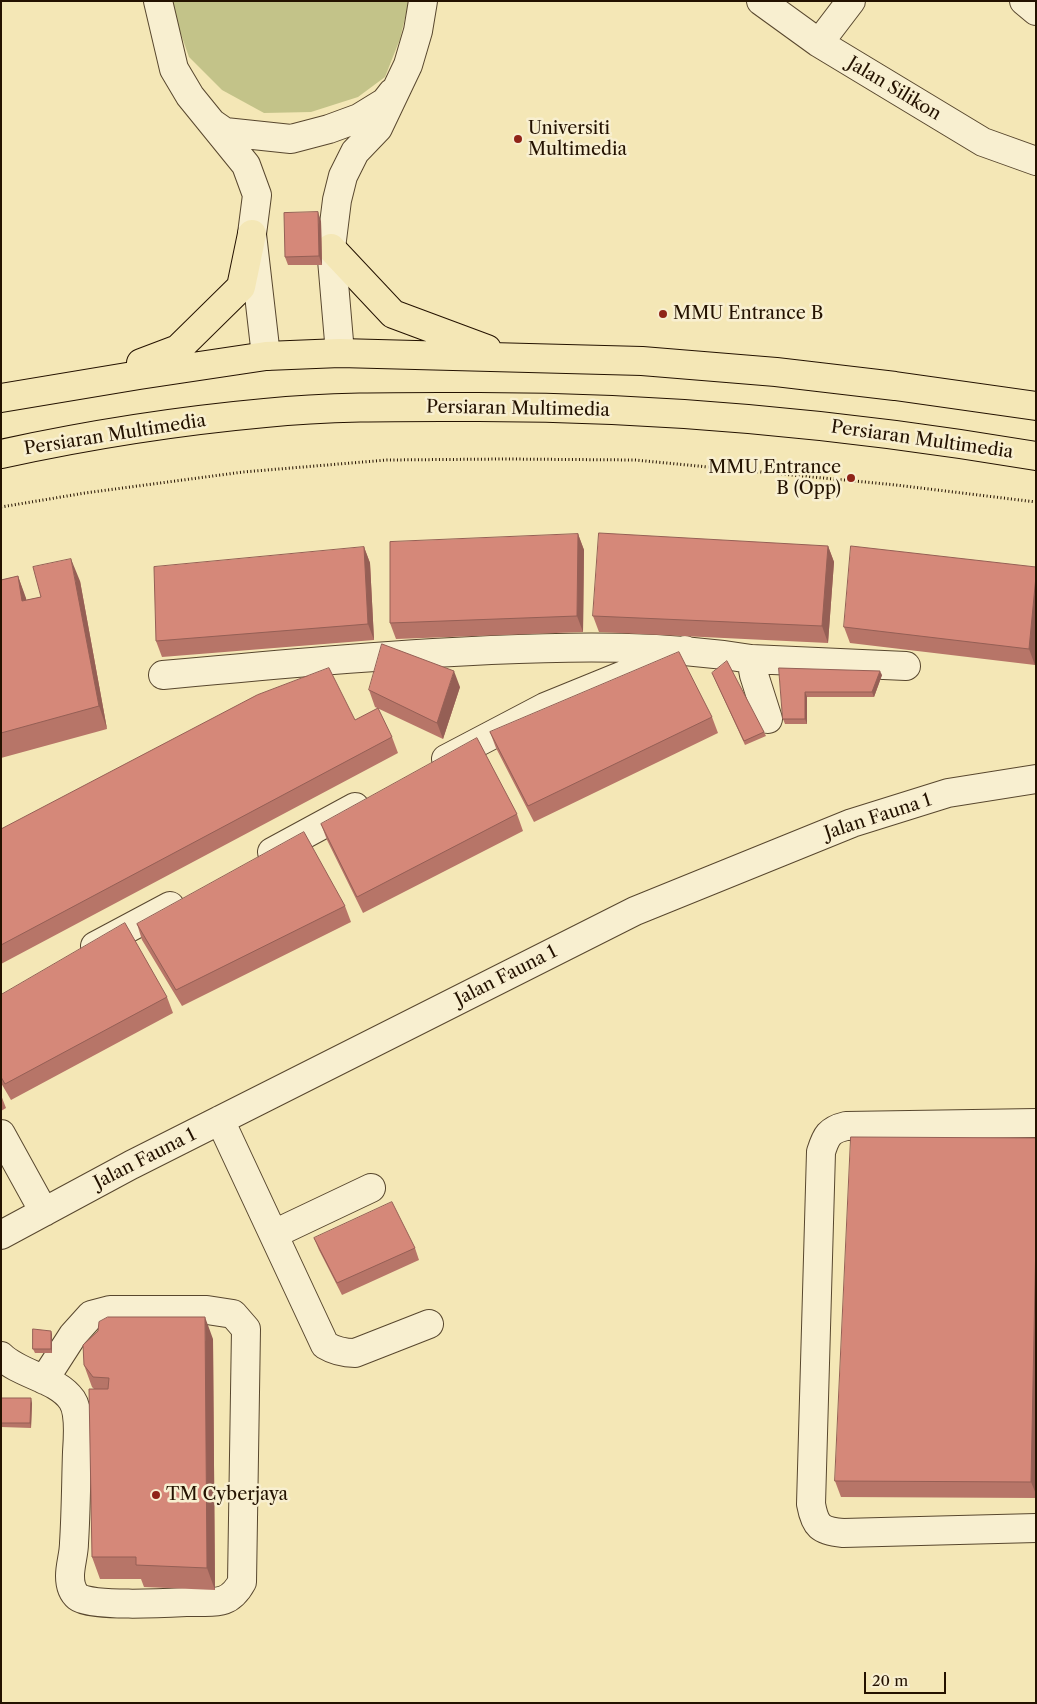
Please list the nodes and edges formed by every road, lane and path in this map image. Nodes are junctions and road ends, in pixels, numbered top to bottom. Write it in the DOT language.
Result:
graph roads {
  1 [pos="158,1"];
  2 [pos="422,1"];
  3 [pos="762,1"];
  4 [pos="851,1"];
  5 [pos="1024,1"];
  6 [pos="1036,11"];
  7 [pos="819,43"];
  8 [pos="408,65"];
  9 [pos="212,122"];
  10 [pos="1036,161"];
  11 [pos="252,234"];
  12 [pos="331,248"];
  13 [pos="340,353"];
  14 [pos="266,356"];
  15 [pos="506,356"];
  16 [pos="58,388"];
  17 [pos="1,398"];
  18 [pos="1036,406"];
  19 [pos="1,454"];
  20 [pos="1036,456"];
  21 [pos="1036,502"];
  22 [pos="1,507"];
  23 [pos="685,650"];
  24 [pos="358,658"];
  25 [pos="751,658"];
  26 [pos="906,666"];
  27 [pos="163,676"];
  28 [pos="295,688"];
  29 [pos="768,719"];
  30 [pos="422,772"];
  31 [pos="1036,779"];
  32 [pos="378,795"];
  33 [pos="247,865"];
  34 [pos="194,893"];
  35 [pos="71,959"];
  36 [pos="220,1120"];
  37 [pos="1036,1123"];
  38 [pos="1,1134"];
  39 [pos="371,1188"];
  40 [pos="44,1212"];
  41 [pos="274,1234"];
  42 [pos="1,1235"];
  43 [pos="428,1324"];
  44 [pos="1,1356"];
  45 [pos="44,1380"];
  46 [pos="1036,1528"];
  1 -- 9 [label="street"];
  2 -- 8 [label="street"];
  3 -- 7 [label="street, Jalan Silikon"];
  4 -- 7 [label="street"];
  5 -- 6 [label="street"];
  7 -- 10 [label="street, Jalan Silikon"];
  8 -- 9 [label="street"];
  8 -- 12 [label="street"];
  9 -- 11 [label="street"];
  11 -- 14 [label="street"];
  11 -- 16 [label="main road"];
  12 -- 13 [label="street"];
  12 -- 15 [label="main road"];
  13 -- 14 [label="main road"];
  13 -- 15 [label="main road"];
  14 -- 16 [label="main road"];
  15 -- 18 [label="main road"];
  16 -- 17 [label="main road"];
  19 -- 20 [label="main road, Persiaran Multimedia"];
  21 -- 22 [label="path"];
  23 -- 24 [label="street"];
  23 -- 25 [label="street"];
  23 -- 30 [label="street"];
  24 -- 27 [label="street"];
  24 -- 28 [label="street"];
  25 -- 26 [label="street"];
  25 -- 29 [label="street"];
  31 -- 36 [label="street, Jalan Fauna 1"];
  32 -- 33 [label="street"];
  34 -- 35 [label="street"];
  36 -- 40 [label="street, Jalan Fauna 1"];
  36 -- 41 [label="street"];
  37 -- 46 [label="street"];
  38 -- 40 [label="street"];
  39 -- 41 [label="street"];
  40 -- 42 [label="street, Jalan Fauna 1"];
  41 -- 43 [label="street"];
  44 -- 45 [label="street"];
  45 -- 45 [label="street"];
}
